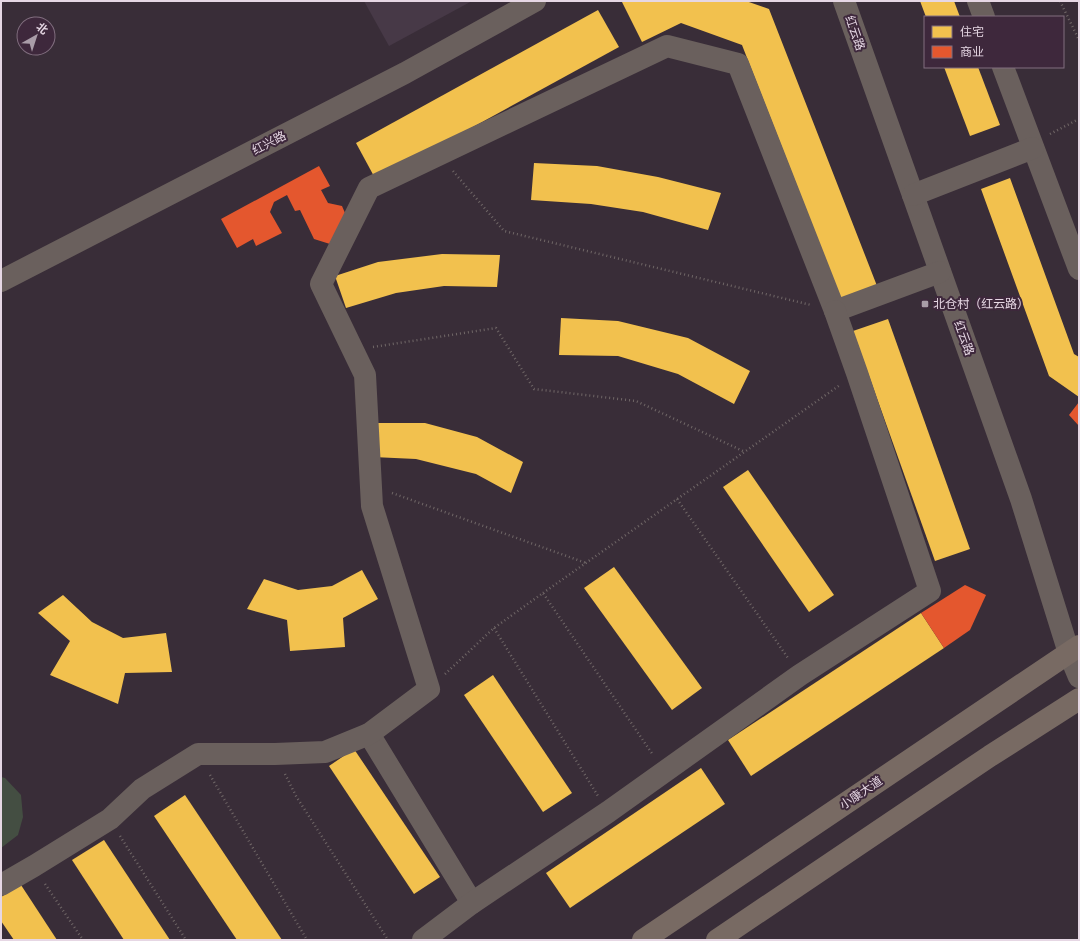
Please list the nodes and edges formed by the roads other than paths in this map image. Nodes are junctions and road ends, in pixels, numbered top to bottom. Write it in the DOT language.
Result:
graph roads {
  1 [pos="535,1"];
  2 [pos="844,1"];
  3 [pos="978,1"];
  4 [pos="984,16"];
  5 [pos="1003,68"];
  6 [pos="1033,146"];
  7 [pos="913,195"];
  8 [pos="1079,269"];
  9 [pos="940,272"];
  10 [pos="1,281"];
  11 [pos="835,311"];
  12 [pos="1074,650"];
  13 [pos="1079,677"];
  14 [pos="1079,699"];
  15 [pos="369,734"];
  16 [pos="1,885"];
  17 [pos="472,903"];
  18 [pos="423,940"];
  19 [pos="643,940"];
  20 [pos="717,940"];
  1 -- 10 [label="street, 红兴路"];
  2 -- 7 [label="street, 红云路"];
  3 -- 4 [label="street"];
  5 -- 6 [label="street"];
  6 -- 7 [label="street"];
  6 -- 8 [label="street"];
  7 -- 9 [label="street, 红云路"];
  9 -- 11 [label="street"];
  9 -- 12 [label="street, 红云路"];
  11 -- 15 [label="street"];
  11 -- 17 [label="street"];
  12 -- 13 [label="street, 红云路"];
  12 -- 19 [label="main road, 小康大道"];
  14 -- 20 [label="main road"];
  15 -- 16 [label="street"];
  15 -- 17 [label="street"];
  17 -- 18 [label="street"];
}
